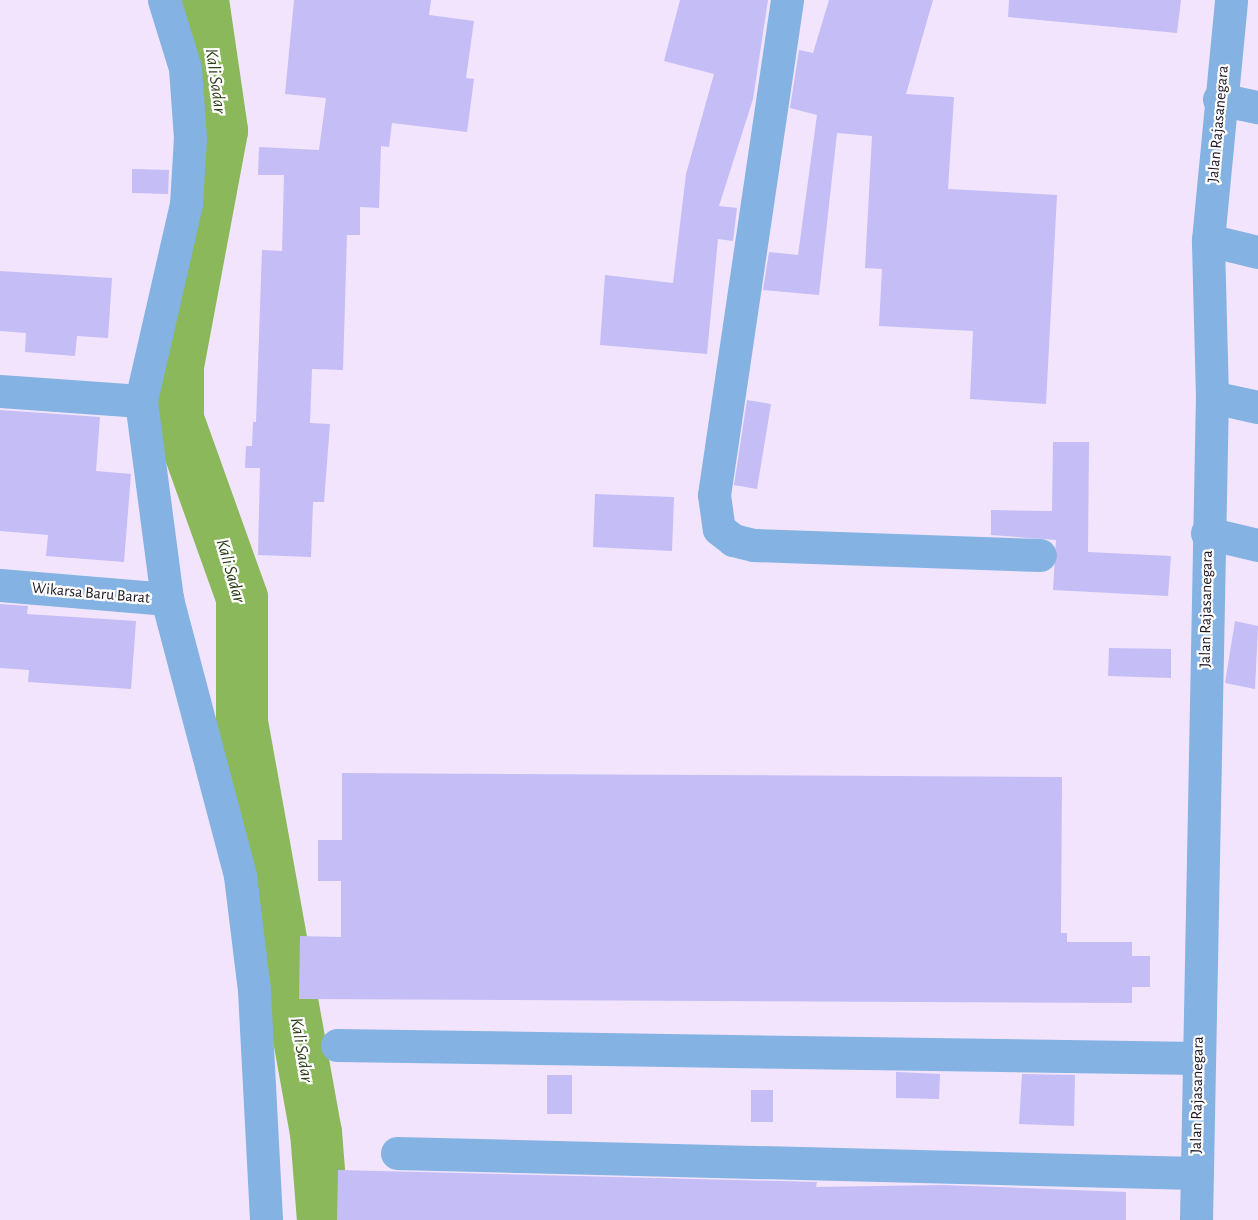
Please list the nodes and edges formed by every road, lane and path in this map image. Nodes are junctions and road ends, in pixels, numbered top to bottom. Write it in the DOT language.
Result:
graph roads {
  1 [pos="164,0"];
  2 [pos="787,0"];
  3 [pos="1230,0"];
  4 [pos="1219,99"];
  5 [pos="1258,107"];
  6 [pos="1208,240"];
  7 [pos="1258,252"];
  8 [pos="0,391"];
  9 [pos="1212,397"];
  10 [pos="141,401"];
  11 [pos="1258,407"];
  12 [pos="1207,533"];
  13 [pos="1258,545"];
  14 [pos="1040,555"];
  15 [pos="8,586"];
  16 [pos="167,599"];
  17 [pos="337,1045"];
  18 [pos="1198,1058"];
  19 [pos="397,1154"];
  20 [pos="1196,1173"];
  21 [pos="266,1220"];
  22 [pos="1196,1220"];
  1 -- 10 [label="street"];
  2 -- 14 [label="street"];
  3 -- 4 [label="street, Jalan Rajasanegara"];
  4 -- 5 [label="street"];
  4 -- 6 [label="street, Jalan Rajasanegara"];
  6 -- 7 [label="street"];
  6 -- 9 [label="street, Jalan Rajasanegara"];
  8 -- 10 [label="street"];
  9 -- 11 [label="street"];
  9 -- 12 [label="street, Jalan Rajasanegara"];
  10 -- 16 [label="street"];
  12 -- 13 [label="street"];
  12 -- 18 [label="street, Jalan Rajasanegara"];
  15 -- 16 [label="street, Wikarsa Baru Barat"];
  16 -- 21 [label="street"];
  17 -- 18 [label="street"];
  18 -- 20 [label="street, Jalan Rajasanegara"];
  19 -- 20 [label="street"];
  20 -- 22 [label="street, Jalan Rajasanegara"];
}
